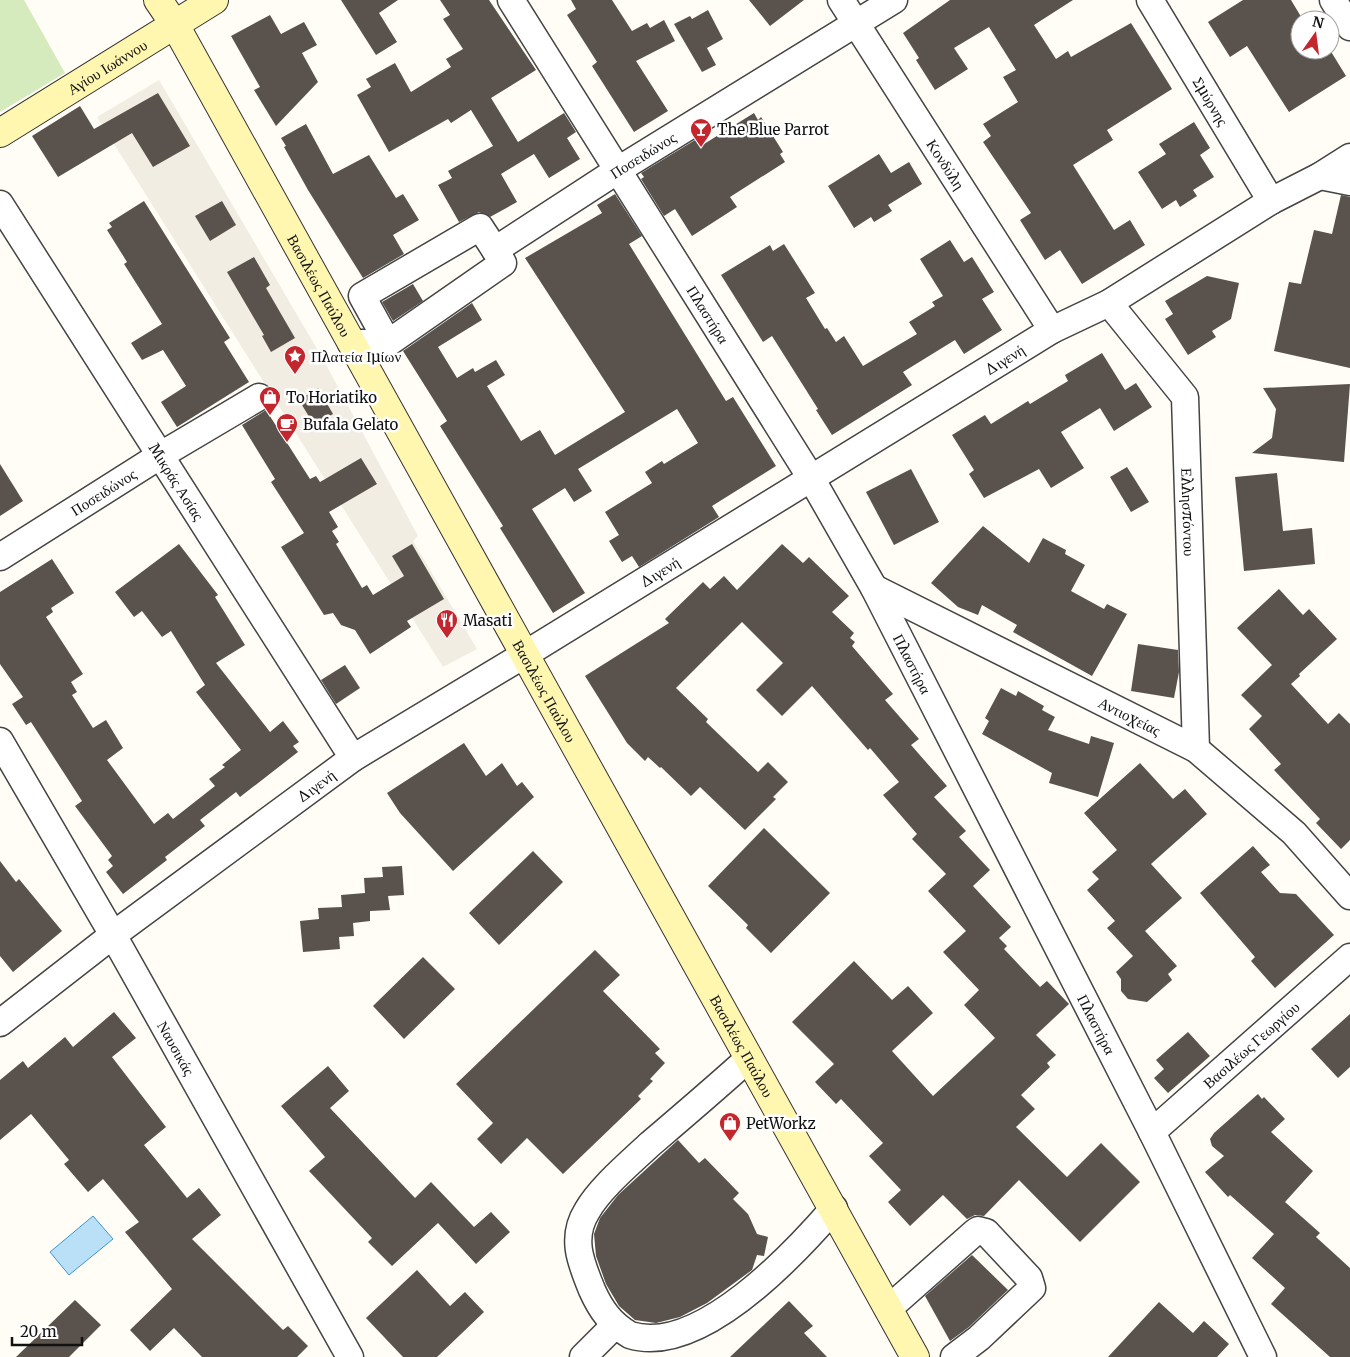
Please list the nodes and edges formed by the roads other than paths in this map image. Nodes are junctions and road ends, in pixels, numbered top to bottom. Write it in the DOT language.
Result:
graph roads {
  1 [pos="158,0"];
  2 [pos="214,0"];
  3 [pos="512,0"];
  4 [pos="841,0"];
  5 [pos="894,0"];
  6 [pos="1150,0"];
  7 [pos="1333,0"];
  8 [pos="856,24"];
  9 [pos="175,26"];
  10 [pos="1350,27"];
  11 [pos="0,133"];
  12 [pos="1350,157"];
  13 [pos="618,170"];
  14 [pos="1320,176"];
  15 [pos="1350,182"];
  16 [pos="1271,201"];
  17 [pos="0,204"];
  18 [pos="495,250"];
  19 [pos="1109,303"];
  20 [pos="1052,330"];
  21 [pos="351,342"];
  22 [pos="388,343"];
  23 [pos="259,397"];
  24 [pos="161,455"];
  25 [pos="811,478"];
  26 [pos="0,557"];
  27 [pos="874,588"];
  28 [pos="524,655"];
  29 [pos="0,741"];
  30 [pos="1196,749"];
  31 [pos="353,758"];
  32 [pos="1350,896"];
  33 [pos="113,935"];
  34 [pos="1350,957"];
  35 [pos="0,1023"];
  36 [pos="749,1058"];
  37 [pos="1152,1132"];
  38 [pos="834,1208"];
  39 [pos="888,1310"];
  40 [pos="614,1326"];
  41 [pos="350,1357"];
  42 [pos="584,1357"];
  43 [pos="915,1357"];
  44 [pos="954,1357"];
  45 [pos="1263,1357"];
  1 -- 9 [label="street, Βασιλέως Παύλου"];
  2 -- 9 [label="street, Αγίου Ιωάννου"];
  3 -- 13 [label="street, Πλαστήρα"];
  4 -- 8 [label="street, Κονδύλη"];
  5 -- 8 [label="street, Ποσειδώνος"];
  6 -- 16 [label="street, Σμύρνης"];
  7 -- 10 [label="street"];
  8 -- 13 [label="street, Ποσειδώνος"];
  8 -- 20 [label="street, Κονδύλη"];
  9 -- 11 [label="street, Αγίου Ιωάννου"];
  9 -- 21 [label="street, Βασιλέως Παύλου"];
  12 -- 14 [label="street, Διγενή"];
  13 -- 18 [label="street, Ποσειδώνος"];
  13 -- 25 [label="street, Πλαστήρα"];
  14 -- 15 [label="street"];
  14 -- 16 [label="street, Διγενή"];
  16 -- 19 [label="street, Διγενή"];
  17 -- 24 [label="street, Μικράς Ασίας"];
  18 -- 22 [label="street"];
  18 -- 22 [label="street"];
  19 -- 20 [label="street, Διγενή"];
  19 -- 30 [label="street, Ελλησπόντου"];
  20 -- 25 [label="street, Διγενή"];
  21 -- 22 [label="street"];
  21 -- 28 [label="street, Βασιλέως Παύλου"];
  23 -- 24 [label="street, Ποσειδώνος"];
  24 -- 26 [label="street, Ποσειδώνος"];
  24 -- 31 [label="street, Μικράς Ασίας"];
  25 -- 27 [label="street, Πλαστήρα"];
  25 -- 28 [label="street, Διγενή"];
  27 -- 30 [label="street, Αντιοχείας"];
  27 -- 37 [label="street, Πλαστήρα"];
  28 -- 31 [label="street, Διγενή"];
  28 -- 36 [label="street, Βασιλέως Παύλου"];
  29 -- 33 [label="street, Ναυσικάς"];
  30 -- 32 [label="street, Αντιοχείας"];
  31 -- 33 [label="street, Διγενή"];
  33 -- 35 [label="street, Διγενή"];
  33 -- 41 [label="street, Ναυσικάς"];
  34 -- 37 [label="street, Βασιλέως Γεωργίου"];
  36 -- 38 [label="street, Βασιλέως Παύλου"];
  36 -- 40 [label="street"];
  37 -- 45 [label="street, Πλαστήρα"];
  38 -- 39 [label="street, Βασιλέως Παύλου"];
  38 -- 40 [label="street"];
  39 -- 43 [label="street, Βασιλέως Παύλου"];
  39 -- 44 [label="street"];
  40 -- 42 [label="street"];
}
